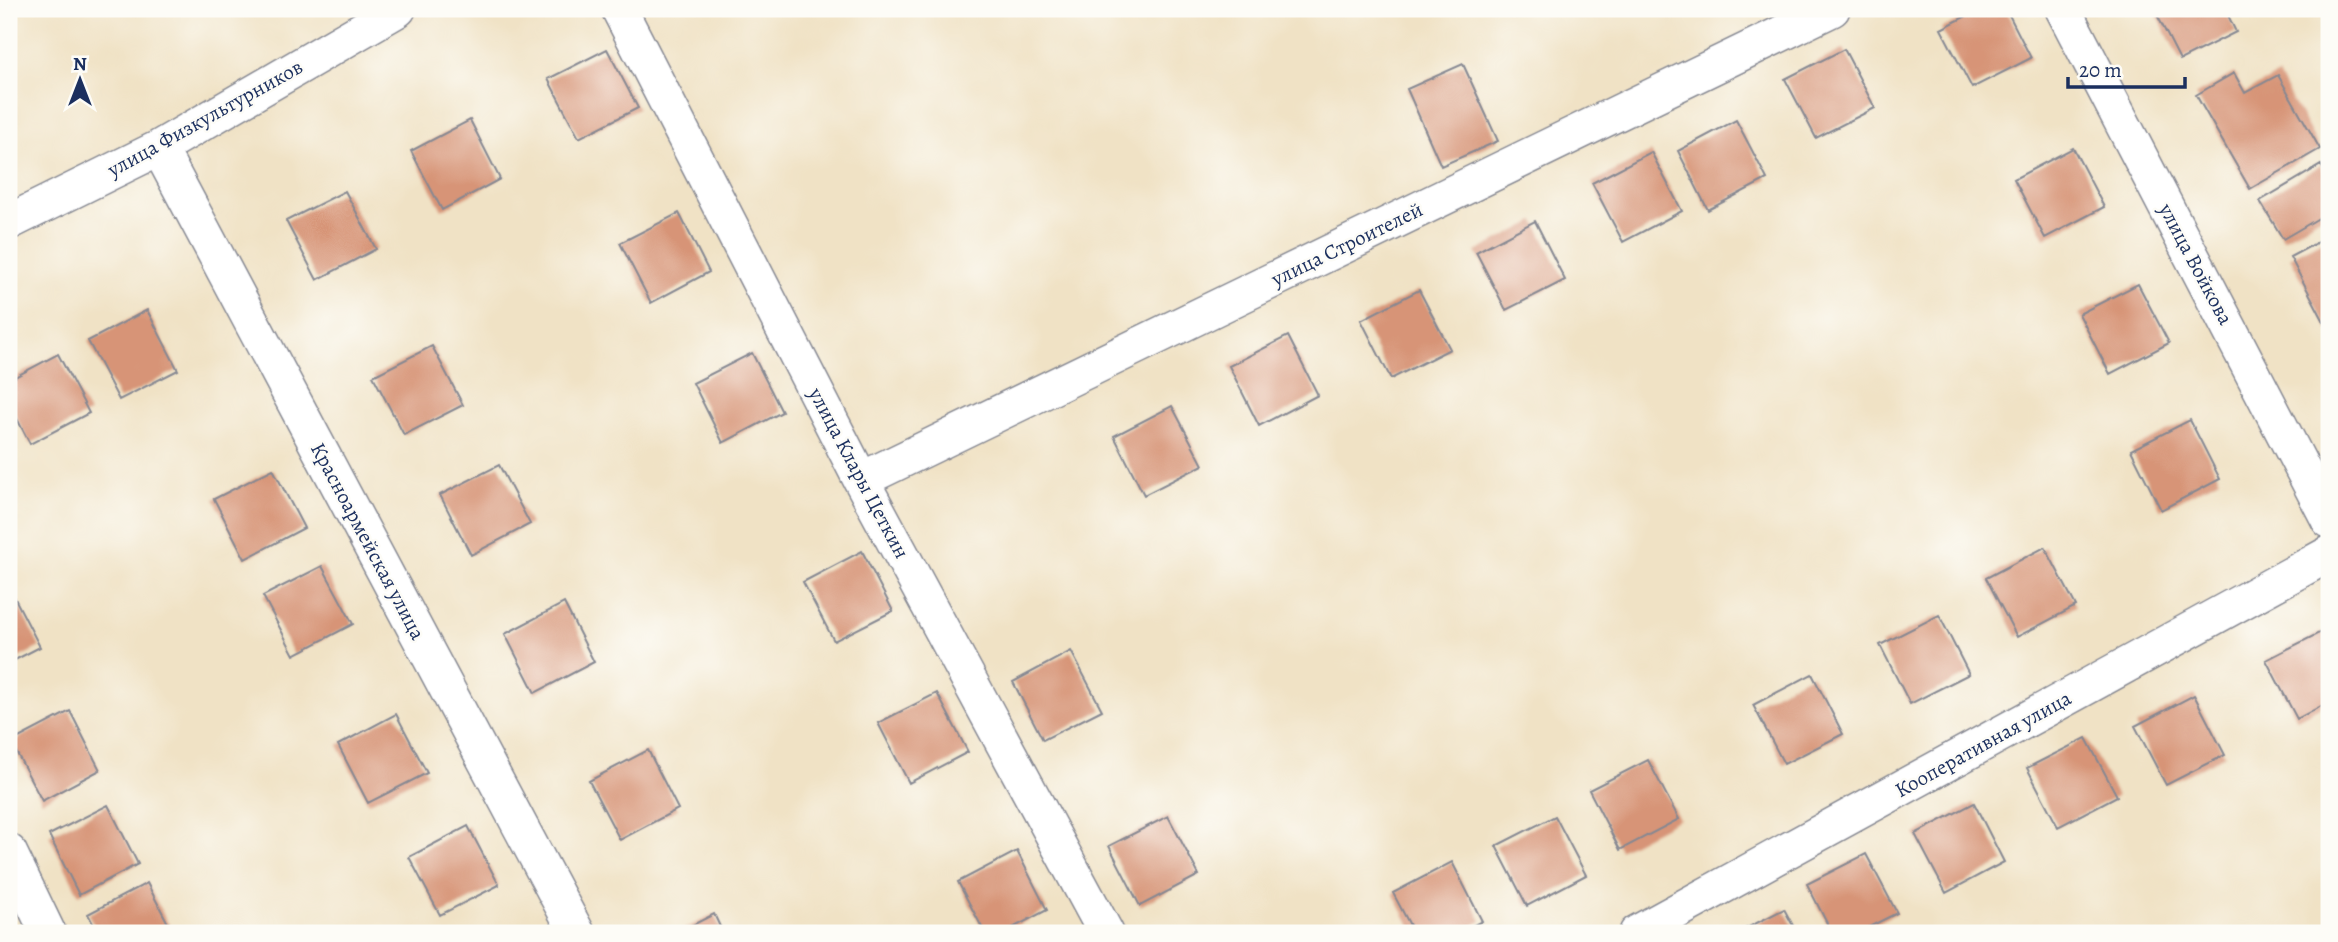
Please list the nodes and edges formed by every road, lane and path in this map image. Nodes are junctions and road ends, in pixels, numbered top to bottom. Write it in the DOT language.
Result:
graph roads {
  1 [pos="398,9"];
  2 [pos="619,9"];
  3 [pos="1832,9"];
  4 [pos="2063,9"];
  5 [pos="159,148"];
  6 [pos="9,222"];
  7 [pos="861,480"];
  8 [pos="2329,520"];
  9 [pos="2329,554"];
  10 [pos="9,852"];
  11 [pos="1648,931"];
  12 [pos="48,933"];
  13 [pos="577,933"];
  14 [pos="1106,933"];
  1 -- 5 [label="street, улица Физкультурников"];
  2 -- 7 [label="street, улица Клары Цеткин"];
  3 -- 7 [label="street, улица Строителей"];
  4 -- 8 [label="street, улица Войкова"];
  5 -- 6 [label="street, улица Физкультурников"];
  5 -- 13 [label="street, Красноармейская улица"];
  7 -- 14 [label="street, улица Клары Цеткин"];
  9 -- 11 [label="street, Кооперативная улица"];
  10 -- 12 [label="street"];
}
